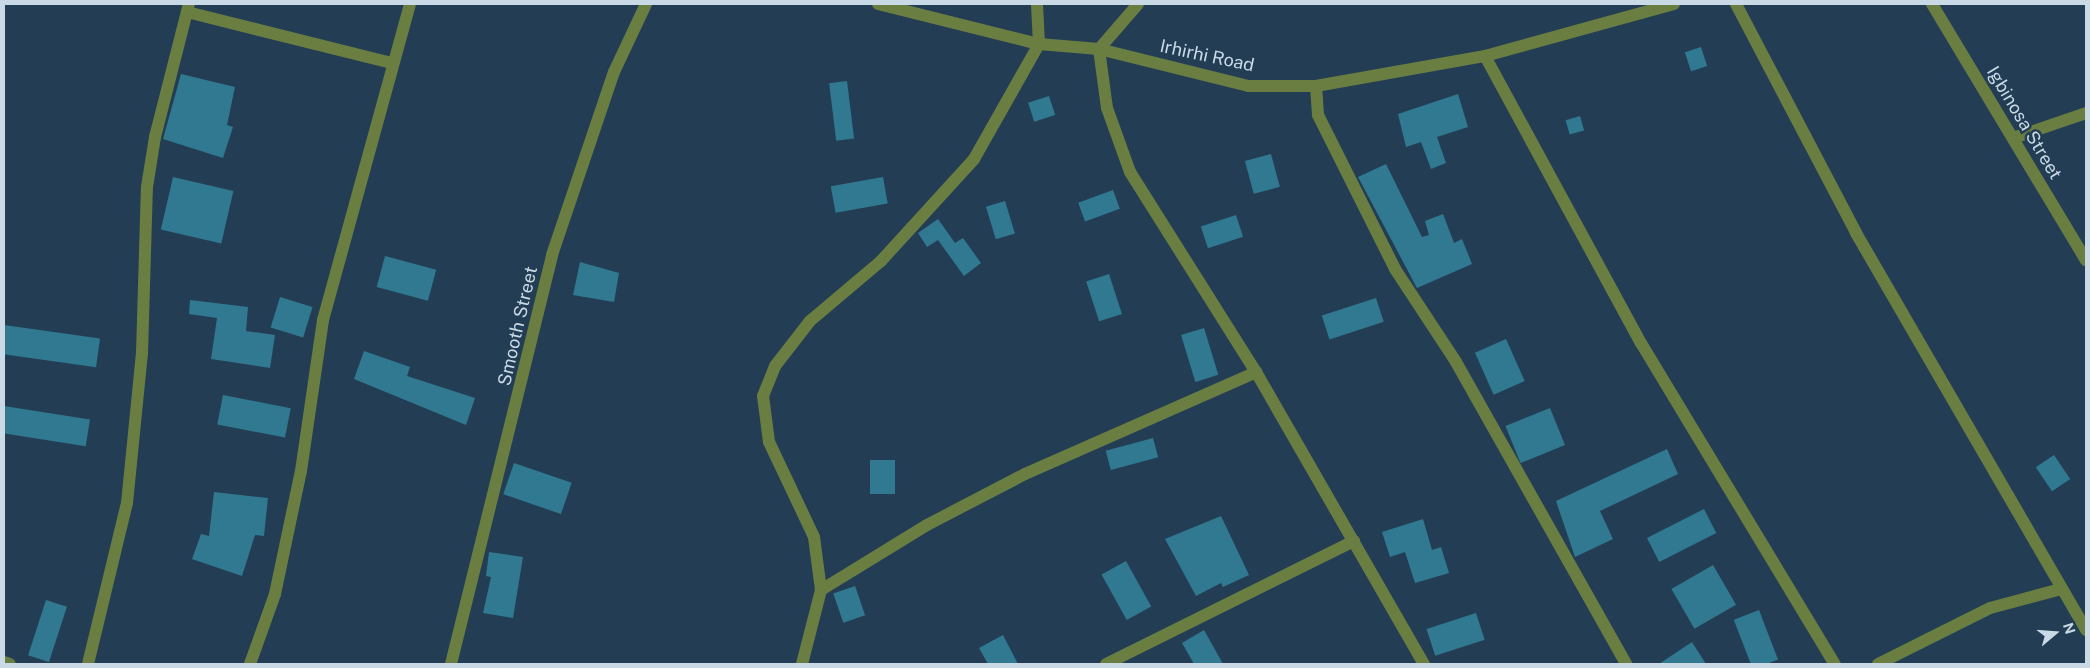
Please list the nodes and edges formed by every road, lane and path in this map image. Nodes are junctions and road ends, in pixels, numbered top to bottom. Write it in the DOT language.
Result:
graph roads {
  1 [pos="410,4"];
  2 [pos="646,4"];
  3 [pos="878,4"];
  4 [pos="1037,4"];
  5 [pos="1138,4"];
  6 [pos="1674,4"];
  7 [pos="1736,4"];
  8 [pos="1932,4"];
  9 [pos="188,8"];
  10 [pos="1039,44"];
  11 [pos="1099,50"];
  12 [pos="1485,56"];
  13 [pos="392,63"];
  14 [pos="1316,86"];
  15 [pos="2086,113"];
  16 [pos="2012,138"];
  17 [pos="2086,260"];
  18 [pos="1256,372"];
  19 [pos="1354,541"];
  20 [pos="2061,589"];
  21 [pos="821,590"];
  22 [pos="2086,630"];
  23 [pos="4,662"];
  24 [pos="10,664"];
  25 [pos="88,664"];
  26 [pos="250,664"];
  27 [pos="451,664"];
  28 [pos="802,664"];
  29 [pos="1106,664"];
  30 [pos="1424,664"];
  31 [pos="1626,664"];
  32 [pos="1835,664"];
  33 [pos="1878,664"];
  1 -- 13 [label="street"];
  2 -- 27 [label="street, Smooth Street"];
  3 -- 10 [label="street, Irhirhi Road"];
  4 -- 10 [label="street"];
  5 -- 11 [label="street"];
  6 -- 12 [label="street, Irhirhi Road"];
  7 -- 20 [label="street"];
  8 -- 16 [label="street, Igbinosa Street"];
  9 -- 13 [label="street"];
  9 -- 25 [label="street"];
  10 -- 11 [label="street, Irhirhi Road"];
  10 -- 21 [label="street"];
  11 -- 14 [label="street, Irhirhi Road"];
  11 -- 18 [label="street"];
  12 -- 14 [label="street, Irhirhi Road"];
  12 -- 32 [label="street"];
  13 -- 26 [label="street"];
  14 -- 31 [label="street"];
  15 -- 16 [label="street"];
  16 -- 17 [label="street, Igbinosa Street"];
  18 -- 19 [label="street"];
  18 -- 21 [label="street"];
  19 -- 29 [label="street"];
  19 -- 30 [label="street"];
  20 -- 22 [label="street"];
  20 -- 33 [label="street"];
  21 -- 28 [label="street"];
  23 -- 24 [label="street"];
}
